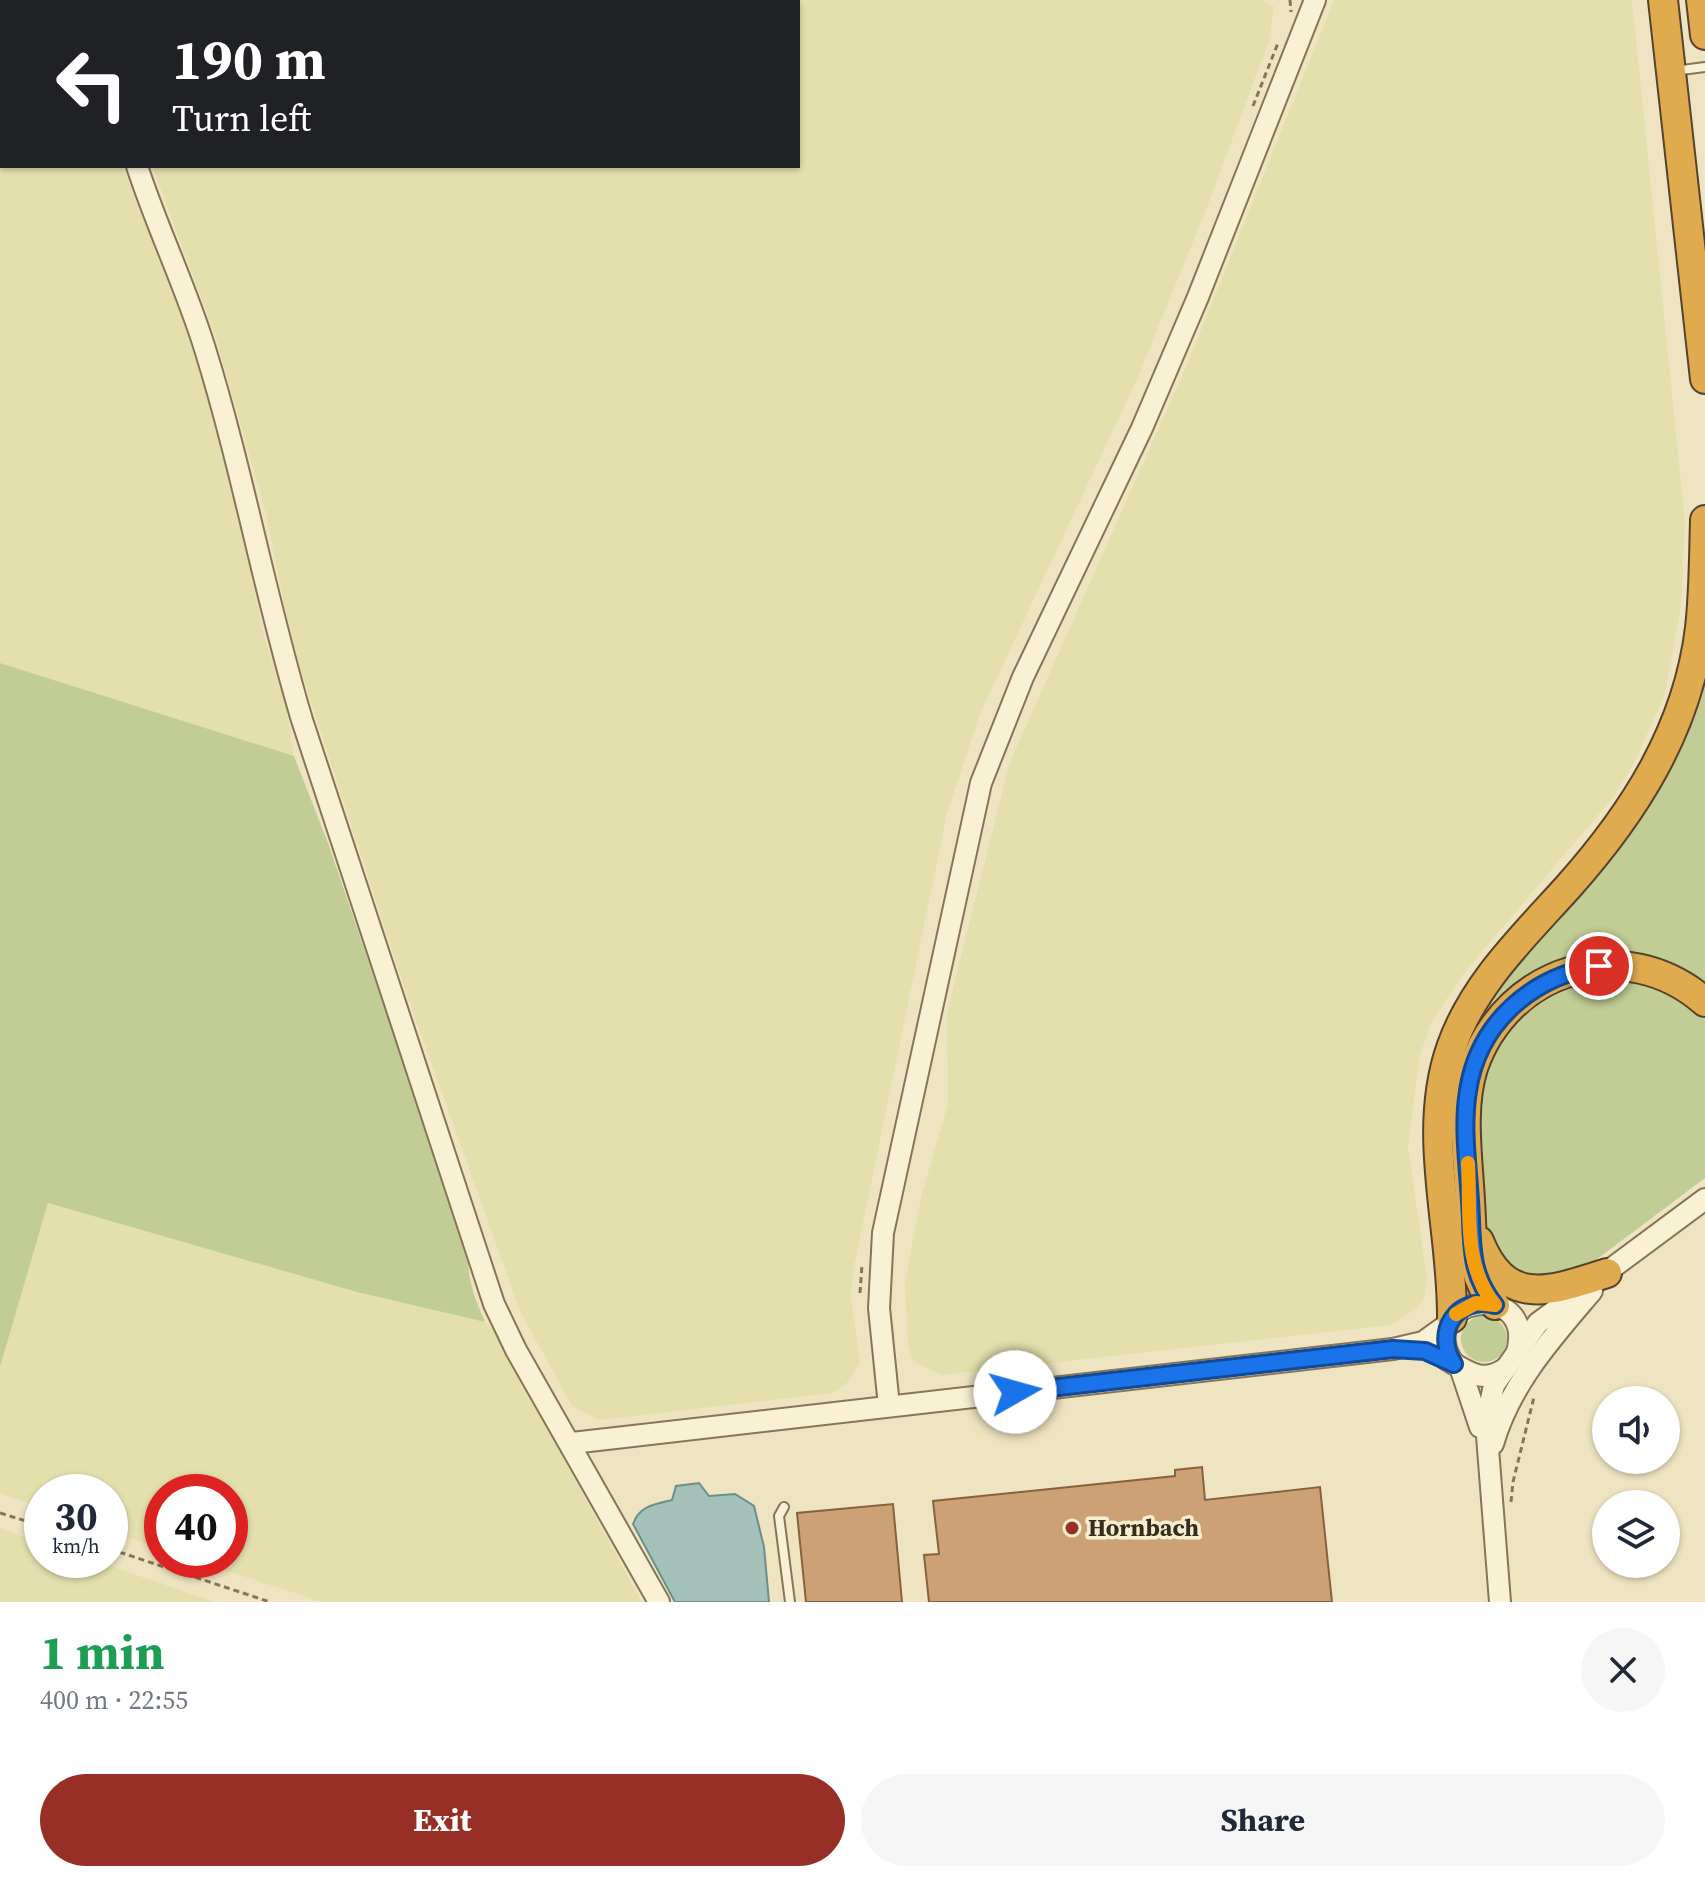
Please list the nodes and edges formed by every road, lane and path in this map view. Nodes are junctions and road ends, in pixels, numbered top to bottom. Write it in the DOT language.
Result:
graph roads {
  1 [pos="1290,0"];
  2 [pos="1315,0"];
  3 [pos="1663,0"];
  4 [pos="1701,0"];
  5 [pos="1292,24"];
  6 [pos="1705,35"];
  7 [pos="1282,37"];
  8 [pos="1705,67"];
  9 [pos="1671,71"];
  10 [pos="1253,112"];
  11 [pos="138,168"];
  12 [pos="1705,379"];
  13 [pos="1705,520"];
  14 [pos="1705,1002"];
  15 [pos="1705,1199"];
  16 [pos="1471,1212"];
  17 [pos="1607,1273"];
  18 [pos="1567,1300"];
  19 [pos="1500,1307"];
  20 [pos="1450,1321"];
  21 [pos="1393,1349"];
  22 [pos="1513,1359"];
  23 [pos="1458,1367"];
  24 [pos="1534,1397"];
  25 [pos="889,1406"];
  26 [pos="572,1443"];
  27 [pos="1488,1463"];
  28 [pos="784,1507"];
  29 [pos="1511,1508"];
  30 [pos="0,1513"];
  31 [pos="24,1520"];
  32 [pos="128,1555"];
  33 [pos="270,1602"];
  34 [pos="659,1602"];
  35 [pos="790,1602"];
  36 [pos="1500,1602"];
  1 -- 5 [label="path"];
  2 -- 25 [label="street"];
  3 -- 9 [label="highway"];
  4 -- 6 [label="highway"];
  7 -- 10 [label="path"];
  8 -- 9 [label="lane"];
  9 -- 12 [label="highway"];
  11 -- 26 [label="street"];
  13 -- 20 [label="highway"];
  14 -- 16 [label="highway"];
  15 -- 17 [label="street"];
  16 -- 17 [label="highway"];
  16 -- 19 [label="highway"];
  17 -- 18 [label="street"];
  17 -- 27 [label="street"];
  18 -- 19 [label="street"];
  18 -- 22 [label="street"];
  19 -- 20 [label="street"];
  19 -- 22 [label="street"];
  20 -- 21 [label="street"];
  20 -- 23 [label="street"];
  21 -- 23 [label="street"];
  21 -- 25 [label="street"];
  22 -- 23 [label="street"];
  22 -- 27 [label="street"];
  23 -- 27 [label="street"];
  24 -- 29 [label="path"];
  25 -- 26 [label="street"];
  26 -- 34 [label="street"];
  27 -- 36 [label="street"];
  28 -- 35 [label="lane"];
  30 -- 31 [label="path"];
  32 -- 33 [label="path"];
}
